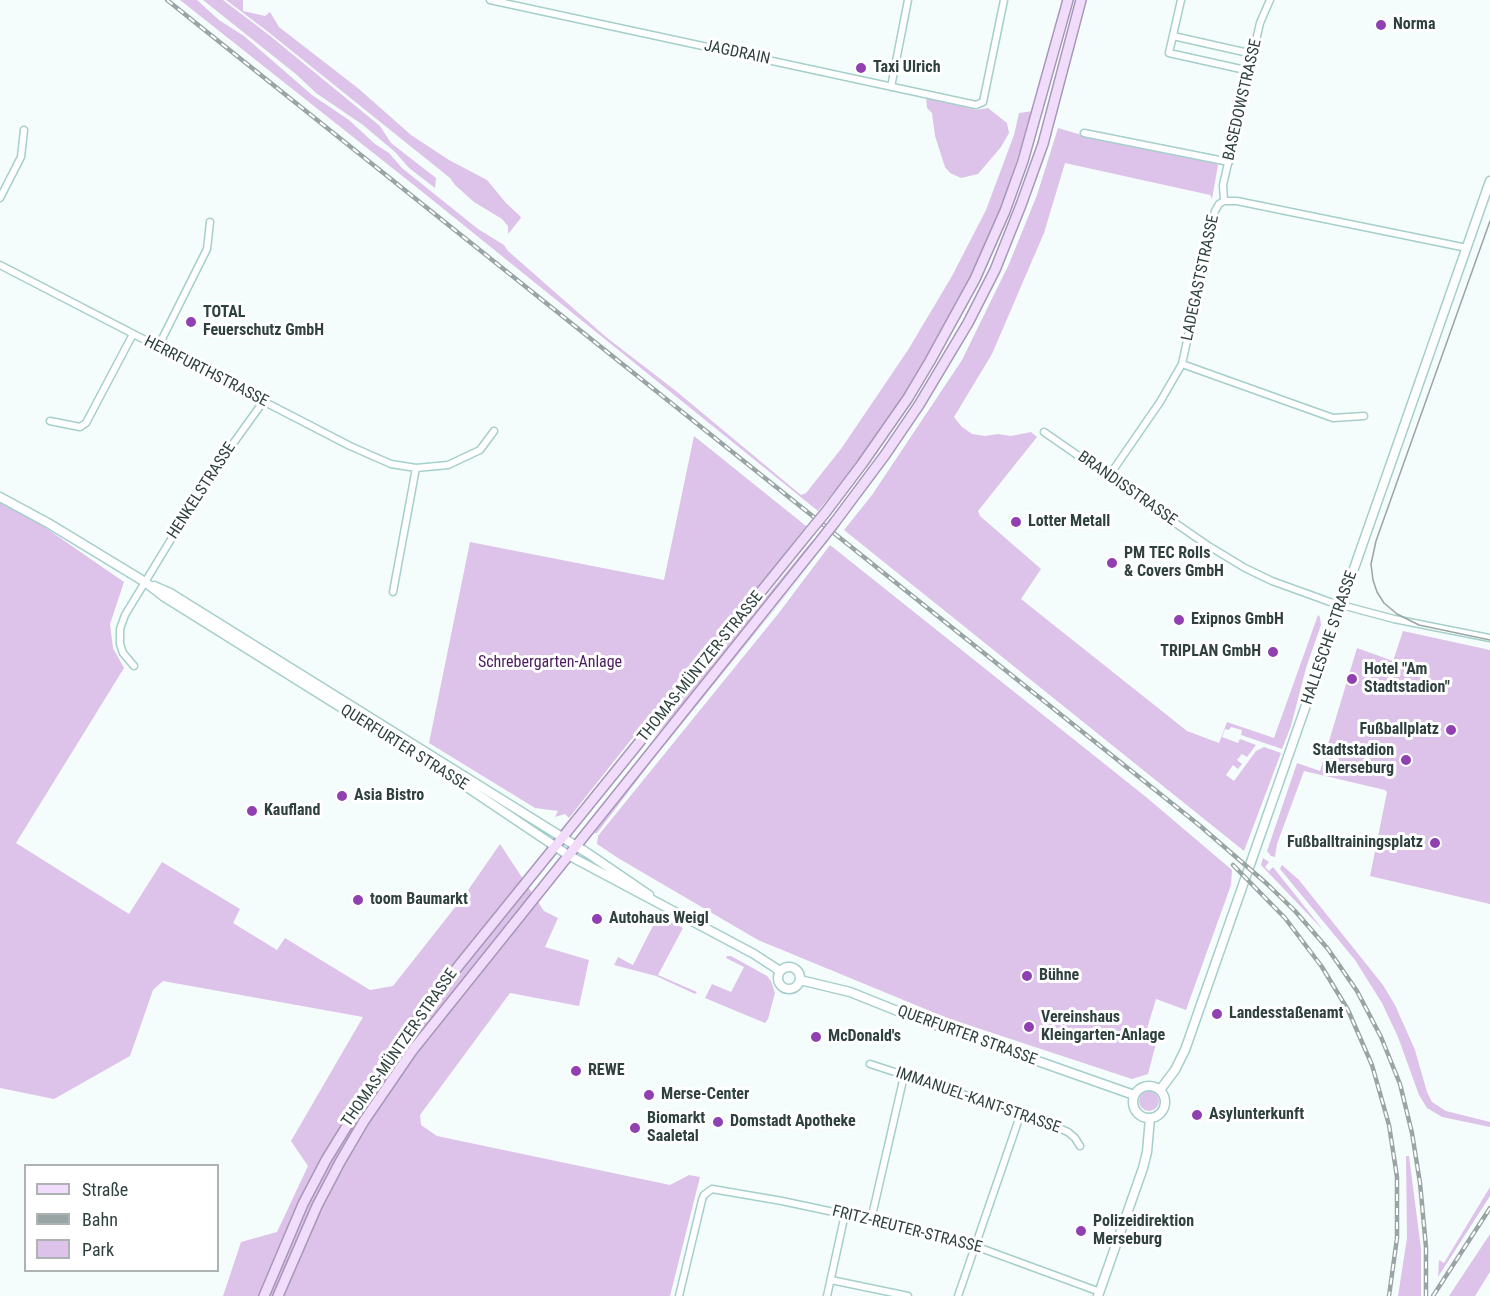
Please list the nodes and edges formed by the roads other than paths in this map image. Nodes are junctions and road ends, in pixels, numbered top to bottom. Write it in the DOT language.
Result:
graph roads {
  1 [pos="490,0"];
  2 [pos="908,0"];
  3 [pos="1004,0"];
  4 [pos="1068,0"];
  5 [pos="1081,0"];
  6 [pos="1181,0"];
  7 [pos="1269,0"];
  8 [pos="1173,36"];
  9 [pos="1253,54"];
  10 [pos="1250,71"];
  11 [pos="891,87"];
  12 [pos="24,130"];
  13 [pos="1084,133"];
  14 [pos="1229,162"];
  15 [pos="1490,181"];
  16 [pos="0,198"];
  17 [pos="1224,201"];
  18 [pos="210,222"];
  19 [pos="1467,248"];
  20 [pos="0,265"];
  21 [pos="133,334"];
  22 [pos="158,346"];
  23 [pos="1182,364"];
  24 [pos="263,402"];
  25 [pos="1364,416"];
  26 [pos="50,421"];
  27 [pos="494,431"];
  28 [pos="1044,432"];
  29 [pos="416,468"];
  30 [pos="1109,476"];
  31 [pos="0,497"];
  32 [pos="145,582"];
  33 [pos="393,592"];
  34 [pos="1341,604"];
  35 [pos="1490,638"];
  36 [pos="134,666"];
  37 [pos="562,837"];
  38 [pos="554,846"];
  39 [pos="576,846"];
  40 [pos="568,855"];
  41 [pos="667,907"];
  42 [pos="780,971"];
  43 [pos="800,980"];
  44 [pos="870,1064"];
  45 [pos="904,1076"];
  46 [pos="1160,1090"];
  47 [pos="1134,1095"];
  48 [pos="1021,1113"];
  49 [pos="1150,1118"];
  50 [pos="1080,1146"];
  51 [pos="845,1214"];
  52 [pos="871,1220"];
  53 [pos="975,1246"];
  54 [pos="831,1280"];
  55 [pos="1099,1294"];
  56 [pos="264,1296"];
  57 [pos="278,1296"];
  58 [pos="679,1296"];
  59 [pos="827,1296"];
  60 [pos="908,1296"];
  61 [pos="958,1296"];
  1 -- 11 [label="street, JAGDRAIN"];
  2 -- 11 [label="street"];
  3 -- 11 [label="street, JAGDRAIN"];
  4 -- 37 [label="main road, THOMAS-MÜNTZER-STRASSE, bridge"];
  5 -- 39 [label="main road, THOMAS-MÜNTZER-STRASSE, bridge"];
  6 -- 8 [label="street"];
  7 -- 9 [label="street, BASEDOWSTRASSE"];
  8 -- 9 [label="street"];
  8 -- 10 [label="street"];
  9 -- 10 [label="street, BASEDOWSTRASSE"];
  10 -- 14 [label="street, BASEDOWSTRASSE"];
  12 -- 16 [label="street"];
  13 -- 14 [label="street"];
  14 -- 17 [label="street, BASEDOWSTRASSE"];
  15 -- 19 [label="main road, HALLESCHE STRASSE"];
  17 -- 19 [label="street, LADEGASTSTRASSE"];
  17 -- 23 [label="street, LADEGASTSTRASSE"];
  18 -- 22 [label="street"];
  19 -- 34 [label="main road, HALLESCHE STRASSE"];
  20 -- 21 [label="street, HERRFURTHSTRASSE"];
  21 -- 22 [label="street, HERRFURTHSTRASSE"];
  21 -- 26 [label="street"];
  22 -- 24 [label="street, HERRFURTHSTRASSE"];
  23 -- 25 [label="street"];
  23 -- 30 [label="street, LADEGASTSTRASSE"];
  24 -- 29 [label="street, HERRFURTHSTRASSE"];
  24 -- 32 [label="street, HENKELSTRASSE"];
  27 -- 29 [label="street, HERRFURTHSTRASSE"];
  28 -- 30 [label="street, BRANDISSTRASSE"];
  29 -- 33 [label="street"];
  30 -- 34 [label="street, BRANDISSTRASSE"];
  31 -- 32 [label="main road, QUERFURTER STRASSE"];
  32 -- 36 [label="street"];
  32 -- 37 [label="main road, QUERFURTER STRASSE"];
  32 -- 38 [label="main road, QUERFURTER STRASSE"];
  34 -- 35 [label="street, BRANDISSTRASSE"];
  34 -- 46 [label="main road, HALLESCHE STRASSE"];
  37 -- 38 [label="main road, THOMAS-MÜNTZER-STRASSE"];
  37 -- 39 [label="main road, QUERFURTER STRASSE"];
  38 -- 40 [label="main road, QUERFURTER STRASSE"];
  38 -- 56 [label="main road, THOMAS-MÜNTZER-STRASSE"];
  39 -- 40 [label="main road, THOMAS-MÜNTZER-STRASSE"];
  39 -- 41 [label="main road, QUERFURTER STRASSE"];
  40 -- 41 [label="main road, QUERFURTER STRASSE"];
  40 -- 57 [label="main road, THOMAS-MÜNTZER-STRASSE"];
  41 -- 42 [label="main road, QUERFURTER STRASSE"];
  42 -- 43 [label="main road"];
  42 -- 43 [label="main road"];
  43 -- 47 [label="main road, QUERFURTER STRASSE"];
  44 -- 45 [label="street, IMMANUEL-KANT-STRASSE"];
  45 -- 48 [label="street, IMMANUEL-KANT-STRASSE"];
  45 -- 52 [label="street"];
  46 -- 47 [label="main road"];
  46 -- 49 [label="main road"];
  47 -- 49 [label="main road"];
  48 -- 50 [label="street, IMMANUEL-KANT-STRASSE"];
  48 -- 53 [label="street"];
  49 -- 55 [label="main road"];
  51 -- 52 [label="street, FRITZ-REUTER-STRASSE"];
  51 -- 54 [label="street"];
  51 -- 58 [label="street, FRITZ-REUTER-STRASSE"];
  52 -- 53 [label="street, FRITZ-REUTER-STRASSE"];
  53 -- 55 [label="street, FRITZ-REUTER-STRASSE"];
  53 -- 61 [label="street"];
  54 -- 59 [label="street"];
  54 -- 60 [label="street"];
}
